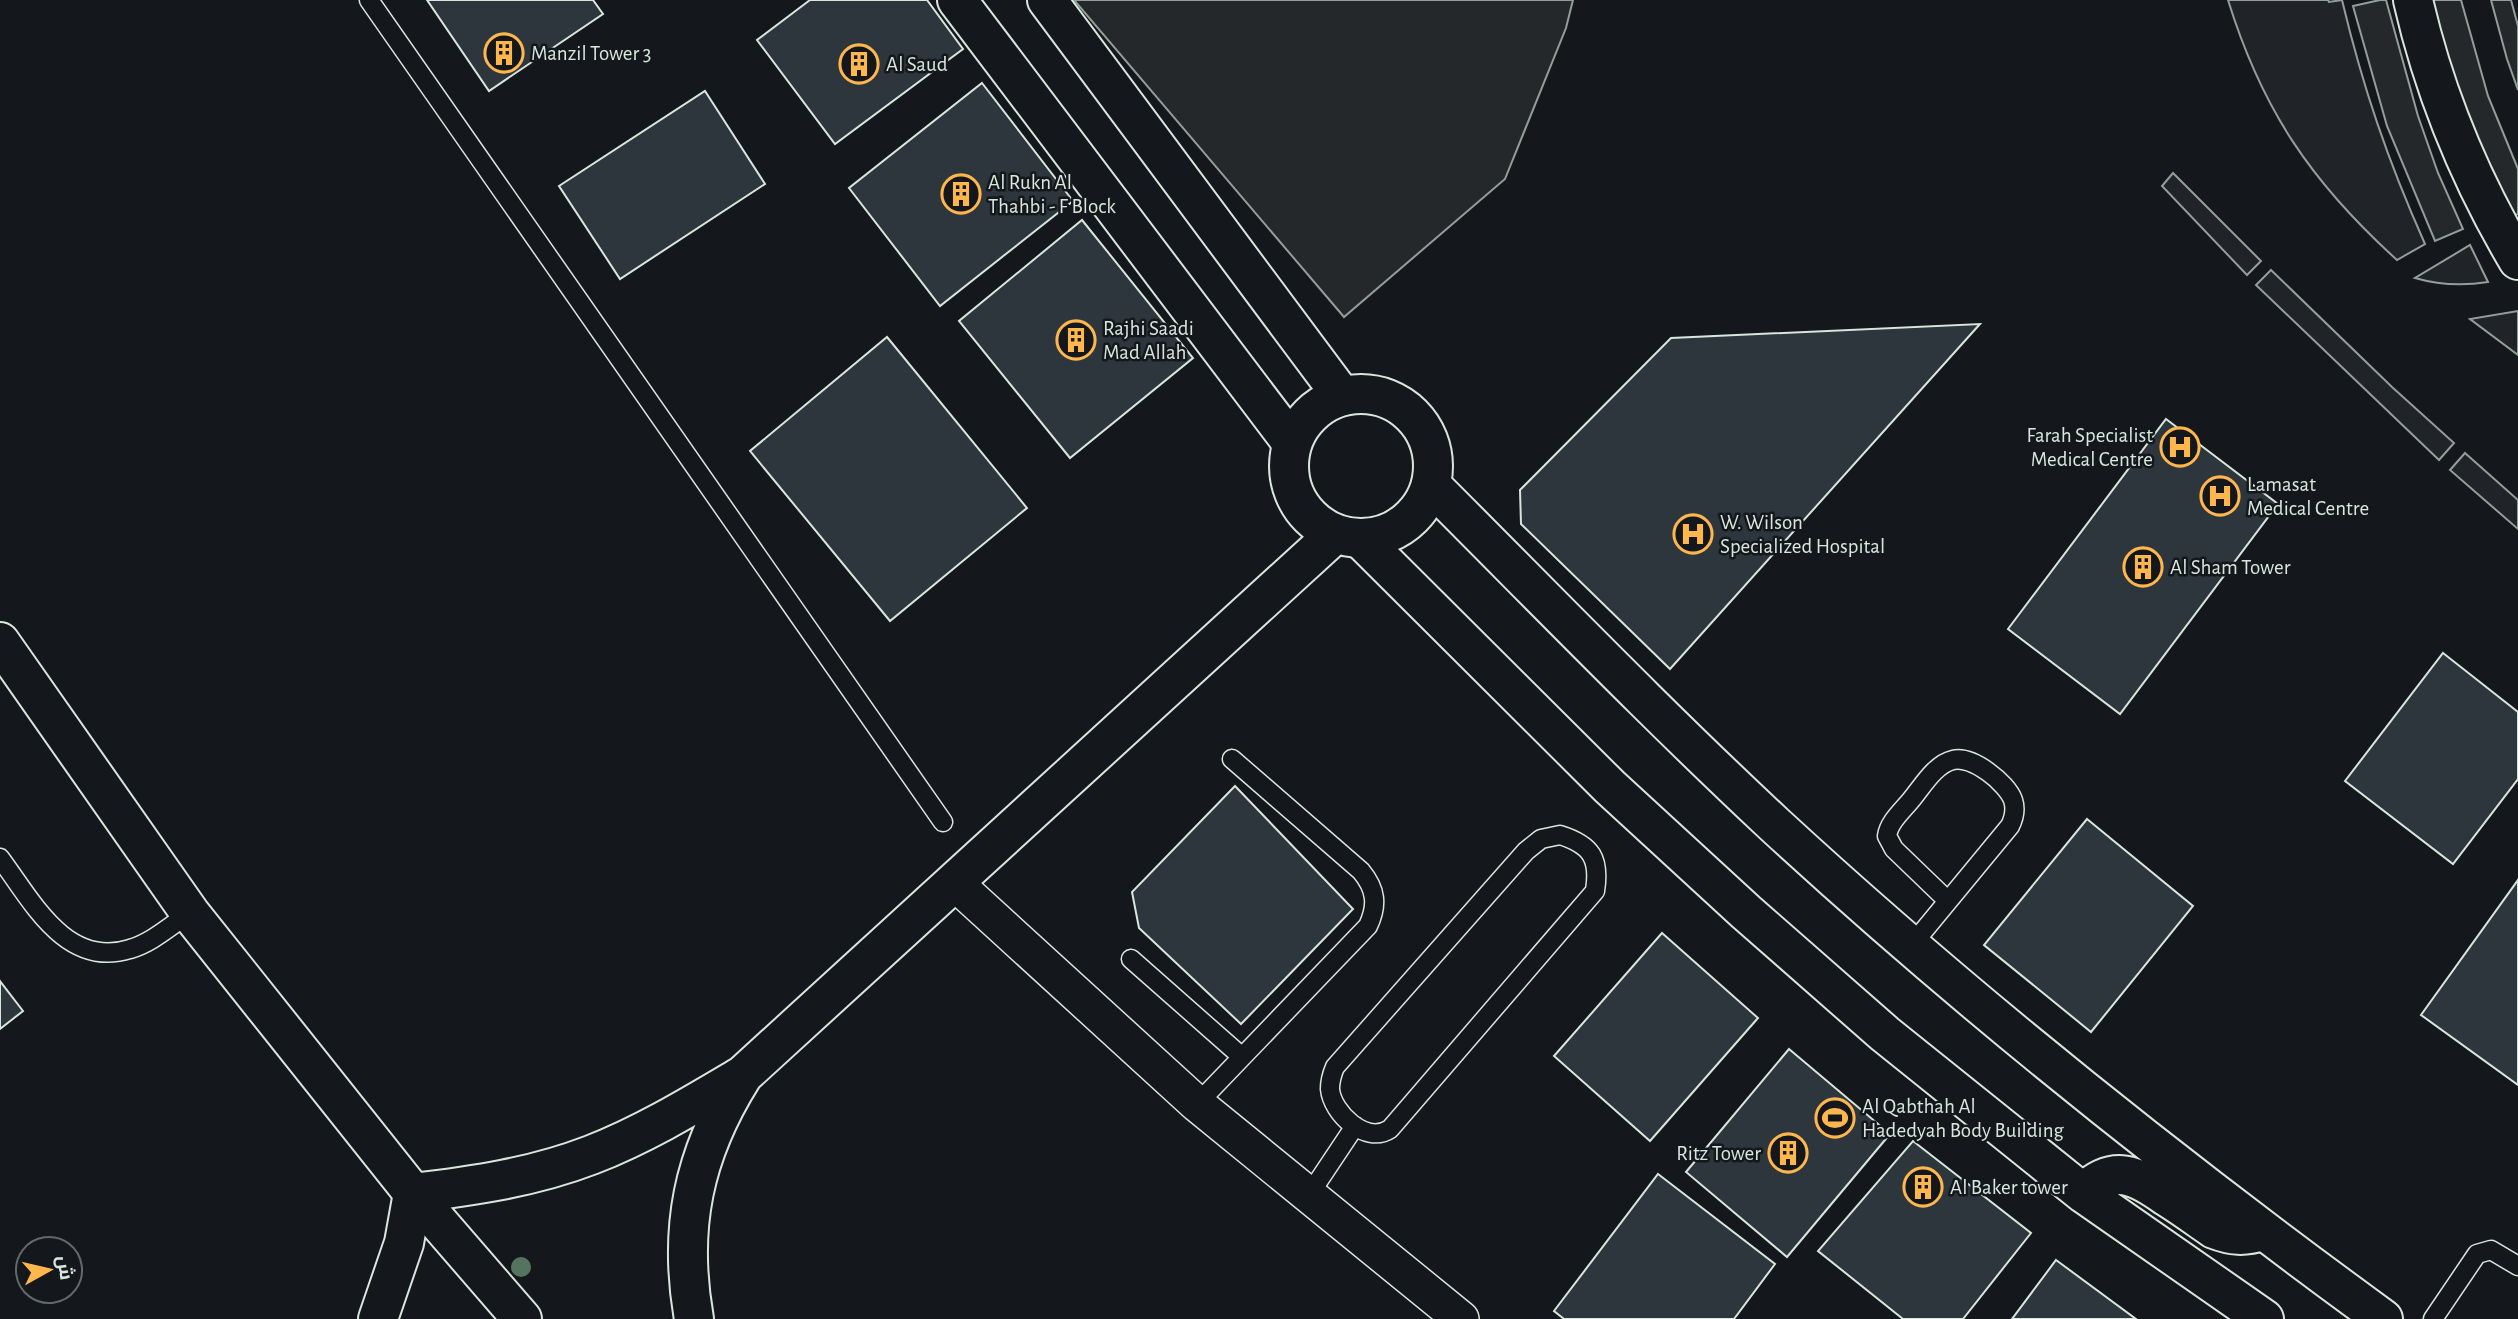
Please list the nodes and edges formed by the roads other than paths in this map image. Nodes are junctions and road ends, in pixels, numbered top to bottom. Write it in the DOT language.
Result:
graph roads {
  1 [pos="369,0"];
  2 [pos="957,0"];
  3 [pos="1047,0"];
  4 [pos="2413,0"];
  5 [pos="2518,260"];
  6 [pos="1342,396"];
  7 [pos="1292,443"];
  8 [pos="1431,485"];
  9 [pos="1348,537"];
  10 [pos="1,646"];
  11 [pos="1232,759"];
  12 [pos="943,822"];
  13 [pos="0,858"];
  14 [pos="954,882"];
  15 [pos="1948,901"];
  16 [pos="190,913"];
  17 [pos="1911,946"];
  18 [pos="1131,959"];
  19 [pos="1241,1056"];
  20 [pos="743,1075"];
  21 [pos="1197,1104"];
  22 [pos="1355,1126"];
  23 [pos="413,1193"];
  24 [pos="2083,1193"];
  25 [pos="1309,1195"];
  26 [pos="2263,1231"];
  27 [pos="2518,1266"];
  28 [pos="378,1319"];
  29 [pos="522,1319"];
  30 [pos="694,1319"];
  31 [pos="1461,1319"];
  32 [pos="2264,1319"];
  33 [pos="2383,1319"];
  34 [pos="2433,1319"];
  1 -- 12 [label="lane"];
  2 -- 7 [label="main road"];
  3 -- 6 [label="main road"];
  4 -- 5 [label="main road"];
  6 -- 7 [label="main road"];
  6 -- 8 [label="main road"];
  7 -- 9 [label="main road"];
  8 -- 9 [label="main road"];
  8 -- 17 [label="main road"];
  9 -- 14 [label="main road"];
  9 -- 24 [label="main road"];
  10 -- 16 [label="main road"];
  11 -- 19 [label="lane"];
  13 -- 16 [label="lane"];
  14 -- 20 [label="main road"];
  14 -- 21 [label="street"];
  15 -- 15 [label="lane"];
  15 -- 17 [label="lane"];
  16 -- 23 [label="main road"];
  17 -- 26 [label="main road"];
  18 -- 19 [label="lane"];
  19 -- 21 [label="lane"];
  20 -- 23 [label="main road"];
  20 -- 30 [label="main road"];
  21 -- 25 [label="street"];
  22 -- 22 [label="lane"];
  22 -- 25 [label="lane"];
  23 -- 28 [label="main road"];
  23 -- 29 [label="main road"];
  24 -- 26 [label="main road"];
  24 -- 32 [label="main road"];
  25 -- 31 [label="street"];
  26 -- 33 [label="main road"];
  27 -- 34 [label="lane"];
}
